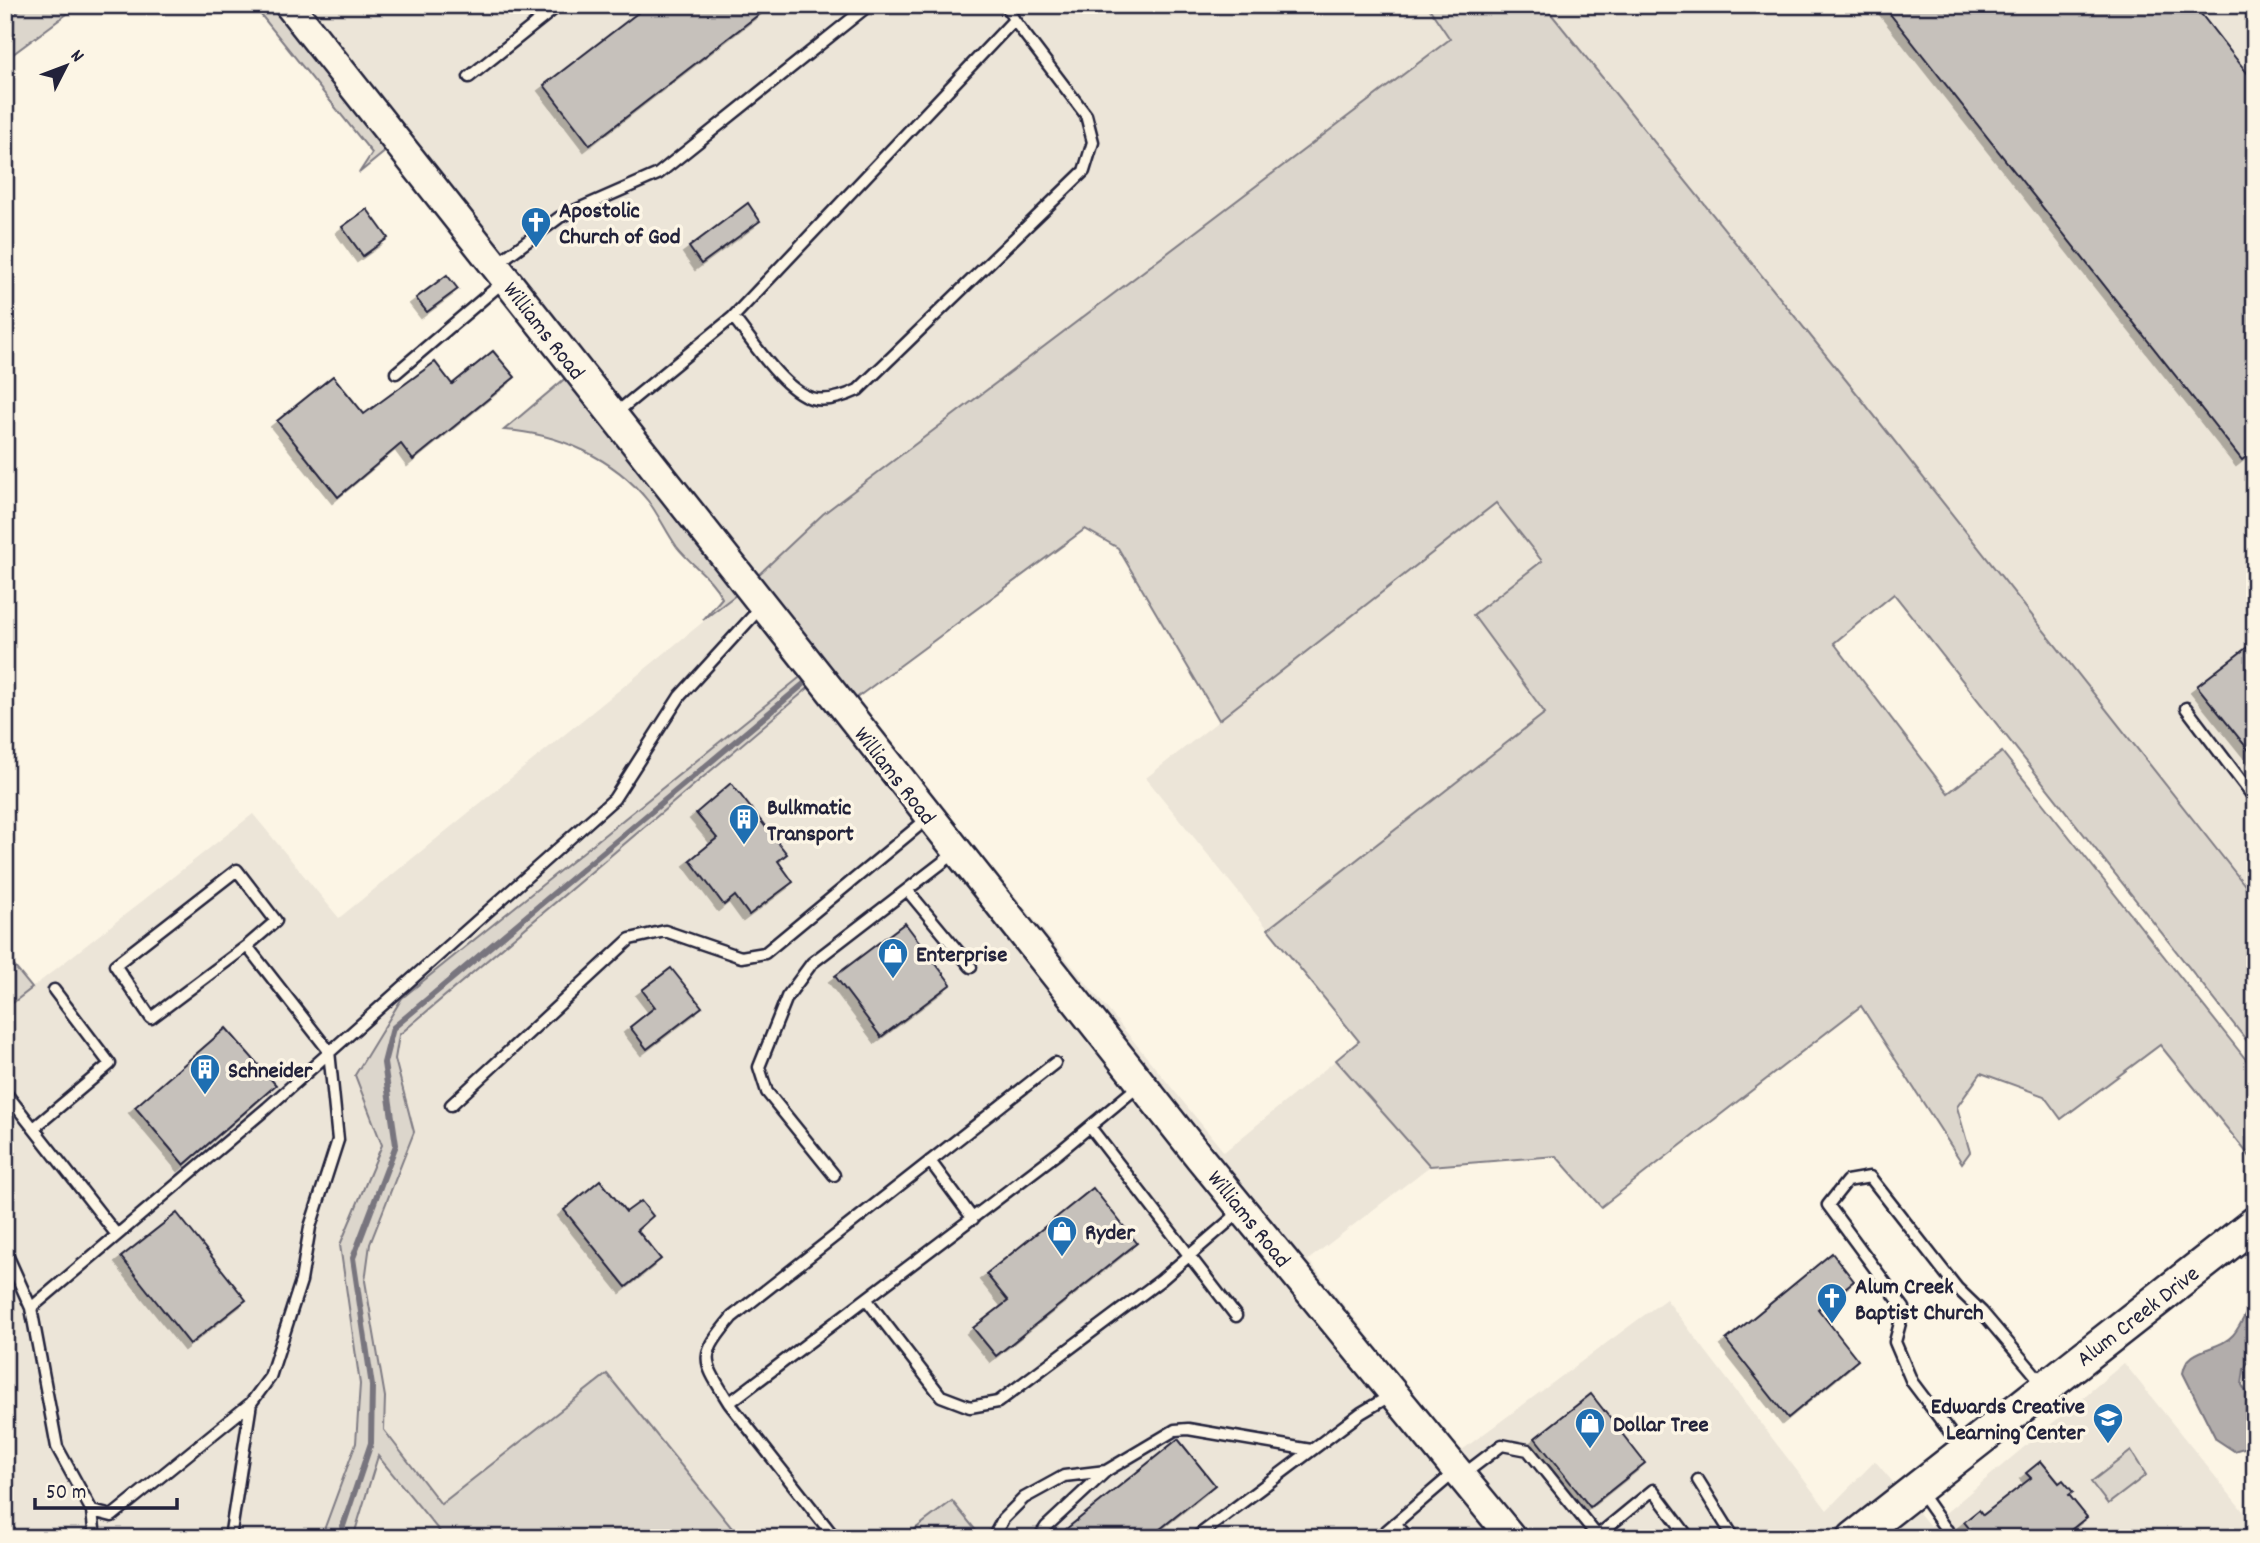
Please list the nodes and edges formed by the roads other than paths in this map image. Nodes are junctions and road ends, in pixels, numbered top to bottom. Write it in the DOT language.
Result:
graph roads {
  1 [pos="289,5"];
  2 [pos="559,5"];
  3 [pos="869,5"];
  4 [pos="1006,5"];
  5 [pos="1014,20"];
  6 [pos="469,77"];
  7 [pos="501,273"];
  8 [pos="733,317"];
  9 [pos="396,373"];
  10 [pos="612,415"];
  11 [pos="762,605"];
  12 [pos="2186,708"];
  13 [pos="2255,799"];
  14 [pos="930,818"];
  15 [pos="957,851"];
  16 [pos="907,890"];
  17 [pos="247,946"];
  18 [pos="971,967"];
  19 [pos="54,990"];
  20 [pos="329,1051"];
  21 [pos="1055,1063"];
  22 [pos="1141,1084"];
  23 [pos="5,1092"];
  24 [pos="452,1105"];
  25 [pos="1090,1127"];
  26 [pos="34,1128"];
  27 [pos="930,1161"];
  28 [pos="834,1175"];
  29 [pos="1242,1210"];
  30 [pos="973,1219"];
  31 [pos="2255,1223"];
  32 [pos="117,1235"];
  33 [pos="5,1250"];
  34 [pos="1189,1255"];
  35 [pos="867,1300"];
  36 [pos="31,1308"];
  37 [pos="1236,1316"];
  38 [pos="2045,1387"];
  39 [pos="1393,1394"];
  40 [pos="251,1403"];
  41 [pos="729,1403"];
  42 [pos="1311,1450"];
  43 [pos="1964,1451"];
  44 [pos="1106,1471"];
  45 [pos="1459,1474"];
  46 [pos="1698,1480"];
  47 [pos="1917,1488"];
  48 [pos="92,1511"];
  49 [pos="1395,1523"];
  50 [pos="1950,1534"];
  51 [pos="1598,1537"];
  52 [pos="1687,1537"];
  53 [pos="95,1538"];
  54 [pos="230,1538"];
  55 [pos="835,1538"];
  56 [pos="993,1538"];
  57 [pos="1039,1538"];
  58 [pos="1195,1538"];
  59 [pos="1378,1538"];
  60 [pos="1408,1538"];
  61 [pos="1512,1538"];
  62 [pos="1734,1538"];
  63 [pos="1854,1538"];
  64 [pos="1937,1538"];
  1 -- 7 [label="main road, Williams Road"];
  2 -- 6 [label="lane"];
  3 -- 7 [label="lane"];
  4 -- 5 [label="lane"];
  5 -- 8 [label="lane"];
  5 -- 8 [label="lane"];
  7 -- 9 [label="lane"];
  7 -- 10 [label="main road, Williams Road"];
  8 -- 10 [label="lane"];
  10 -- 11 [label="main road, Williams Road"];
  11 -- 14 [label="main road, Williams Road"];
  11 -- 20 [label="lane"];
  12 -- 13 [label="lane"];
  14 -- 15 [label="main road, Williams Road"];
  14 -- 24 [label="lane"];
  15 -- 16 [label="lane"];
  15 -- 22 [label="main road, Williams Road"];
  16 -- 18 [label="lane"];
  16 -- 28 [label="lane"];
  17 -- 17 [label="lane"];
  17 -- 20 [label="lane"];
  19 -- 26 [label="lane"];
  20 -- 32 [label="lane"];
  20 -- 40 [label="lane"];
  21 -- 27 [label="lane"];
  22 -- 25 [label="lane"];
  22 -- 29 [label="main road, Williams Road"];
  23 -- 26 [label="lane"];
  25 -- 30 [label="lane"];
  25 -- 34 [label="lane"];
  26 -- 32 [label="lane"];
  27 -- 30 [label="lane"];
  27 -- 41 [label="lane"];
  29 -- 34 [label="lane"];
  29 -- 39 [label="main road, Williams Road"];
  30 -- 35 [label="lane"];
  31 -- 38 [label="main road, Alum Creek Drive"];
  32 -- 36 [label="lane"];
  33 -- 36 [label="lane"];
  34 -- 35 [label="lane"];
  34 -- 37 [label="lane"];
  35 -- 41 [label="lane"];
  36 -- 48 [label="lane"];
  38 -- 43 [label="main road, Alum Creek Drive"];
  38 -- 43 [label="lane"];
  39 -- 42 [label="lane"];
  39 -- 45 [label="main road, Williams Road"];
  40 -- 48 [label="lane"];
  40 -- 54 [label="lane"];
  41 -- 55 [label="lane"];
  42 -- 44 [label="lane"];
  42 -- 58 [label="lane"];
  43 -- 47 [label="main road, Alum Creek Drive"];
  44 -- 56 [label="lane"];
  44 -- 57 [label="lane"];
  45 -- 49 [label="lane"];
  45 -- 51 [label="lane"];
  45 -- 61 [label="main road, Williams Road"];
  46 -- 62 [label="lane"];
  47 -- 50 [label="lane"];
  47 -- 63 [label="main road, Alum Creek Drive"];
  48 -- 53 [label="lane"];
  49 -- 59 [label="lane"];
  49 -- 60 [label="lane"];
  50 -- 64 [label="lane"];
  51 -- 52 [label="lane"];
}
